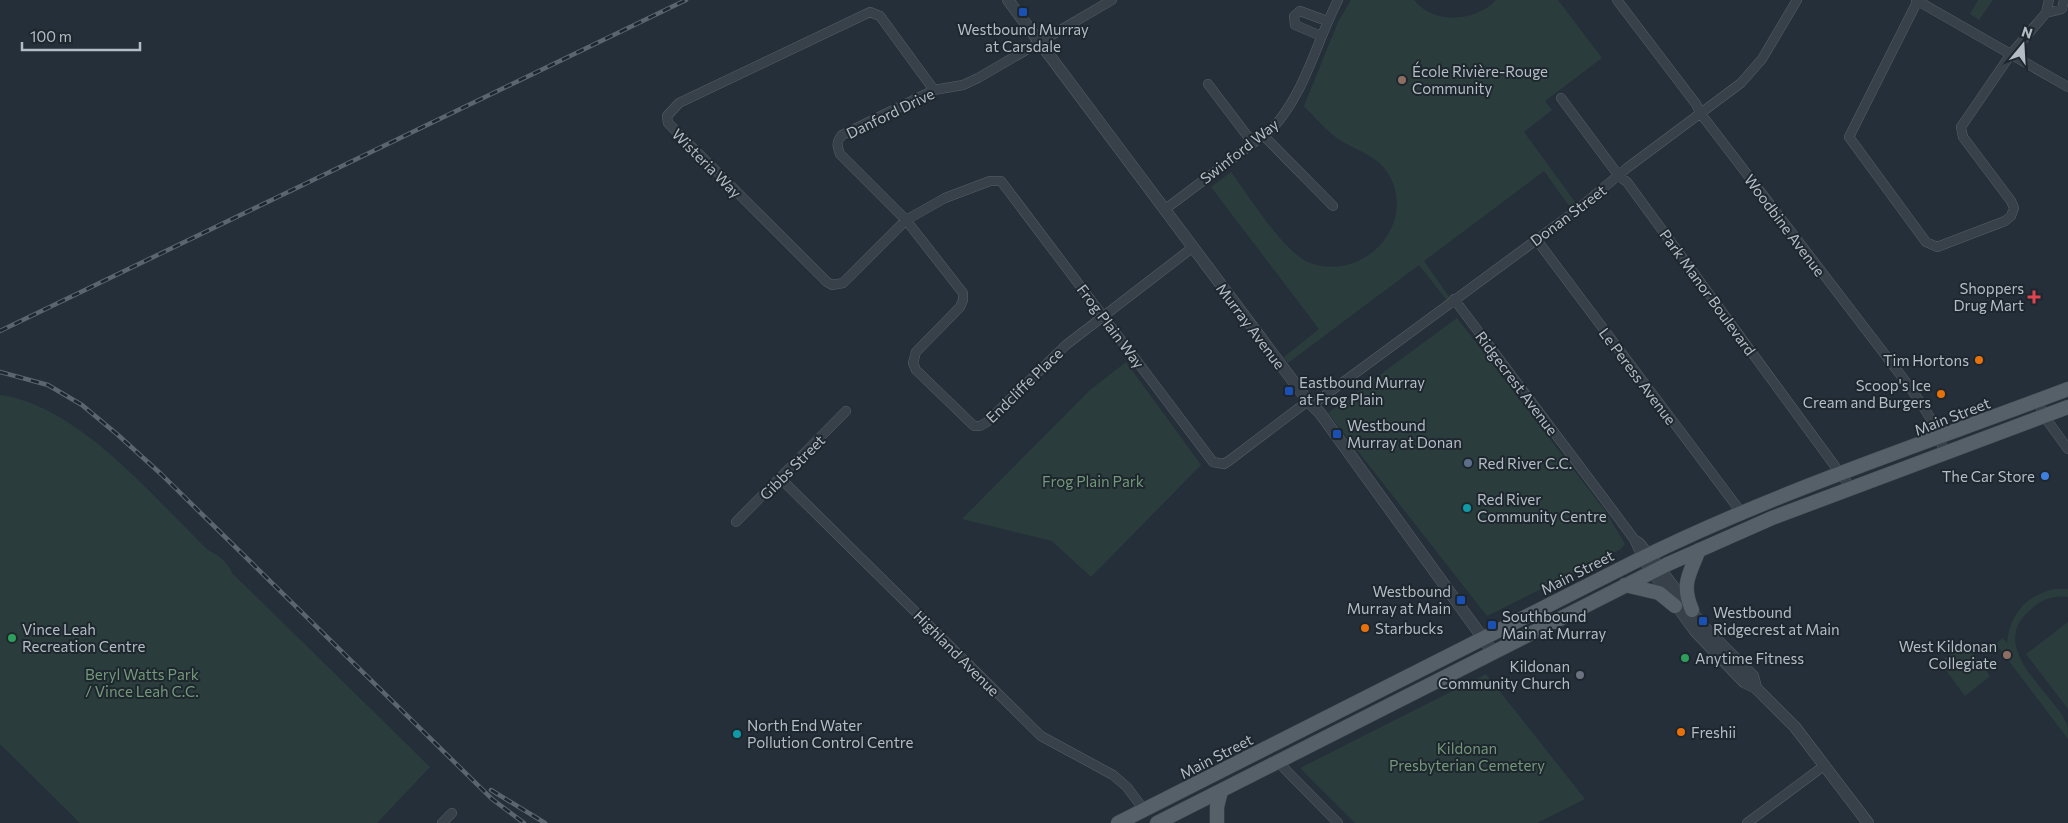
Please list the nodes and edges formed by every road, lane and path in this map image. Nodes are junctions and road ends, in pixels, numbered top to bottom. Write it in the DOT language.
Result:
graph roads {
  1 [pos="1008,0"];
  2 [pos="1112,0"];
  3 [pos="1338,0"];
  4 [pos="1617,0"];
  5 [pos="1797,0"];
  6 [pos="1917,0"];
  7 [pos="2049,0"];
  8 [pos="2064,0"];
  9 [pos="2046,14"];
  10 [pos="1327,21"];
  11 [pos="1321,36"];
  12 [pos="1040,43"];
  13 [pos="2011,54"];
  14 [pos="1208,84"];
  15 [pos="2068,87"];
  16 [pos="934,90"];
  17 [pos="1561,98"];
  18 [pos="1700,114"];
  19 [pos="1263,135"];
  20 [pos="1252,142"];
  21 [pos="1618,176"];
  22 [pos="1333,206"];
  23 [pos="1164,210"];
  24 [pos="906,220"];
  25 [pos="1536,239"];
  26 [pos="1192,248"];
  27 [pos="1454,299"];
  28 [pos="1104,316"];
  29 [pos="2068,389"];
  30 [pos="2038,401"];
  31 [pos="1310,403"];
  32 [pos="2068,407"];
  33 [pos="846,411"];
  34 [pos="2044,416"];
  35 [pos="1941,438"];
  36 [pos="2068,449"];
  37 [pos="1944,454"];
  38 [pos="1842,474"];
  39 [pos="781,479"];
  40 [pos="1851,488"];
  41 [pos="1741,512"];
  42 [pos="736,522"];
  43 [pos="1699,550"];
  44 [pos="1646,556"];
  45 [pos="1656,570"];
  46 [pos="1625,585"];
  47 [pos="1675,606"];
  48 [pos="1692,610"];
  49 [pos="1483,638"];
  50 [pos="1493,652"];
  51 [pos="1756,688"];
  52 [pos="1278,762"];
  53 [pos="1825,765"];
  54 [pos="1221,791"];
  55 [pos="1161,801"];
  56 [pos="1144,810"];
  57 [pos="452,813"];
  58 [pos="1177,819"];
  59 [pos="442,823"];
  60 [pos="1118,823"];
  61 [pos="1156,823"];
  62 [pos="1217,823"];
  63 [pos="1338,823"];
  64 [pos="1747,823"];
  65 [pos="1868,823"];
  1 -- 12 [label="street, Murray Avenue"];
  2 -- 12 [label="street, Danford Drive"];
  3 -- 10 [label="street, Swinford Way"];
  4 -- 18 [label="street, Woodbine Avenue"];
  5 -- 18 [label="street, Donan Street"];
  6 -- 13 [label="street"];
  6 -- 13 [label="street"];
  7 -- 9 [label="street"];
  8 -- 9 [label="street"];
  9 -- 13 [label="street"];
  10 -- 11 [label="street, Swinford Way"];
  10 -- 11 [label="street"];
  11 -- 19 [label="street, Swinford Way"];
  12 -- 16 [label="street, Danford Drive"];
  12 -- 23 [label="street, Murray Avenue"];
  13 -- 15 [label="street"];
  14 -- 20 [label="street"];
  16 -- 24 [label="street, Danford Drive"];
  16 -- 24 [label="street, Wisteria Way"];
  17 -- 21 [label="street, Park Manor Boulevard"];
  18 -- 21 [label="street, Donan Street"];
  18 -- 35 [label="street, Woodbine Avenue"];
  19 -- 20 [label="street, Swinford Way"];
  19 -- 22 [label="street"];
  20 -- 23 [label="street, Swinford Way"];
  21 -- 25 [label="street, Donan Street"];
  21 -- 38 [label="street, Park Manor Boulevard"];
  23 -- 26 [label="street, Murray Avenue"];
  24 -- 28 [label="street, Frog Plain Way"];
  24 -- 28 [label="street, Endcliffe Place"];
  25 -- 27 [label="street, Donan Street"];
  25 -- 41 [label="street, Le Peress Avenue"];
  26 -- 28 [label="street, Endcliffe Place"];
  26 -- 31 [label="street, Murray Avenue"];
  27 -- 31 [label="street, Donan Street"];
  27 -- 44 [label="street, Ridgecrest Avenue"];
  28 -- 31 [label="street, Frog Plain Way"];
  29 -- 30 [label="main road, Main Street"];
  30 -- 34 [label="street"];
  30 -- 35 [label="main road, Main Street"];
  31 -- 49 [label="street, Murray Avenue"];
  32 -- 34 [label="main road"];
  33 -- 39 [label="street, Gibbs Street"];
  34 -- 36 [label="street"];
  34 -- 37 [label="main road"];
  35 -- 37 [label="street, Woodbine Avenue"];
  35 -- 38 [label="main road, Main Street"];
  37 -- 40 [label="main road"];
  38 -- 40 [label="street, Park Manor Boulevard"];
  38 -- 41 [label="main road, Main Street"];
  39 -- 42 [label="street, Gibbs Street"];
  39 -- 56 [label="street, Highland Avenue"];
  40 -- 43 [label="main road"];
  41 -- 44 [label="main road, Main Street"];
  43 -- 45 [label="main road"];
  43 -- 48 [label="main road"];
  44 -- 45 [label="street, Ridgecrest Avenue"];
  44 -- 49 [label="main road, Main Street"];
  45 -- 46 [label="main road"];
  45 -- 47 [label="street, Ridgecrest Avenue"];
  45 -- 48 [label="street, Ridgecrest Avenue"];
  46 -- 47 [label="main road"];
  46 -- 50 [label="main road"];
  47 -- 51 [label="street, Ridgecrest Avenue"];
  48 -- 51 [label="street, Ridgecrest Avenue"];
  49 -- 50 [label="street, Murray Avenue"];
  49 -- 55 [label="main road, Main Street"];
  50 -- 52 [label="main road"];
  51 -- 53 [label="street, Ridgecrest Avenue"];
  52 -- 54 [label="main road"];
  52 -- 63 [label="street"];
  53 -- 64 [label="street"];
  53 -- 65 [label="street, Ridgecrest Avenue"];
  54 -- 58 [label="main road"];
  54 -- 62 [label="main road"];
  55 -- 56 [label="main road, Main Street"];
  55 -- 58 [label="main road"];
  56 -- 60 [label="main road, Main Street"];
  56 -- 61 [label="main road"];
  57 -- 59 [label="street"];
  58 -- 61 [label="main road"];
}
